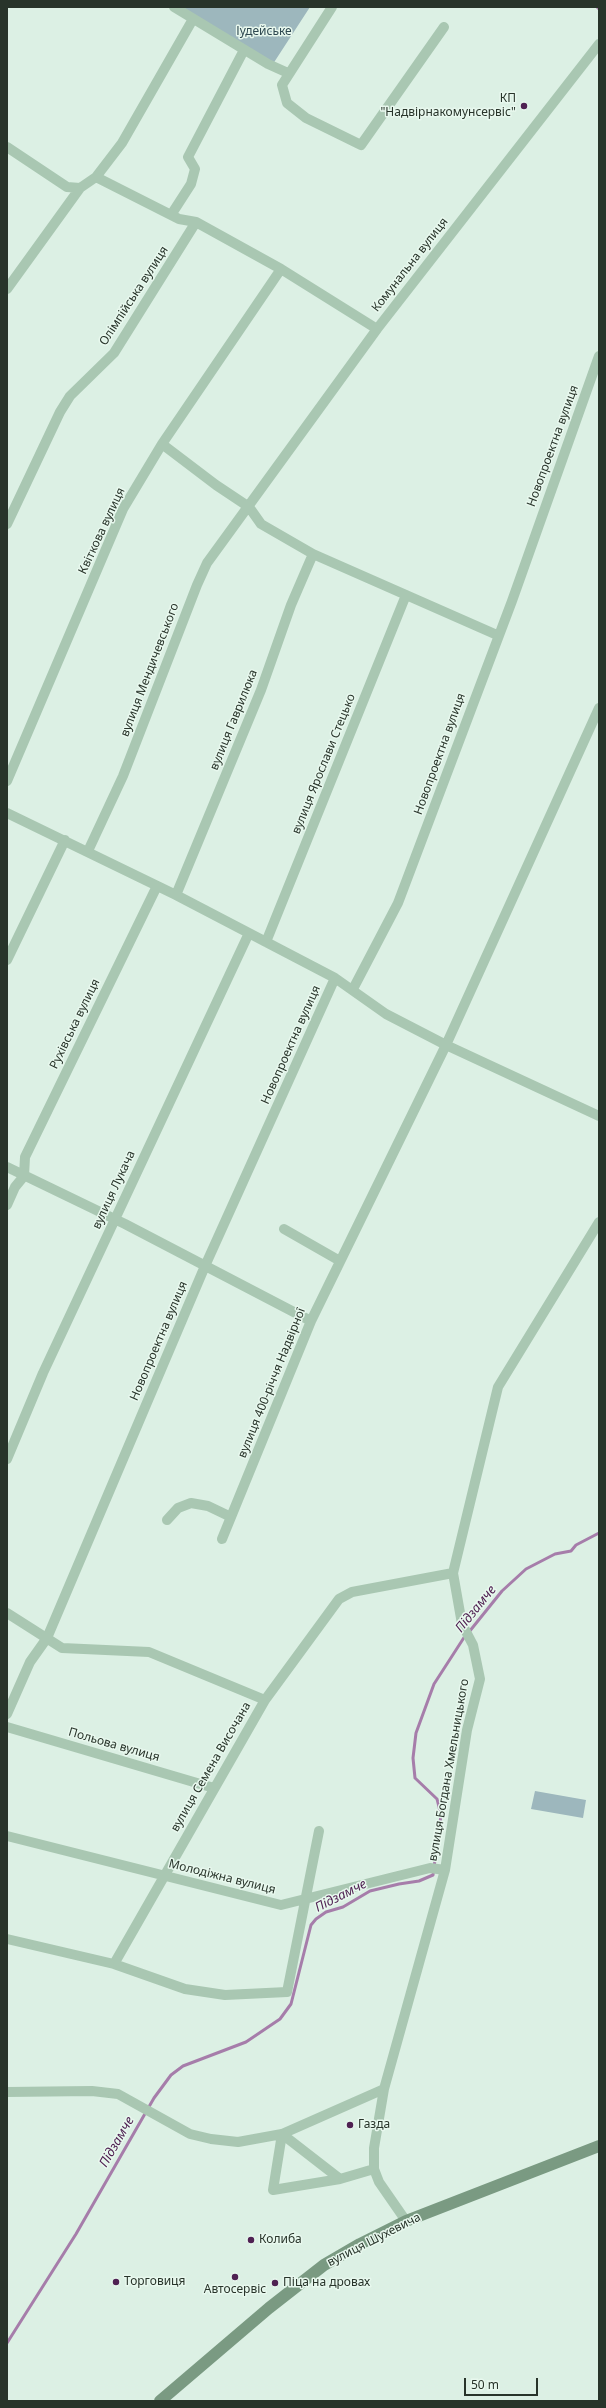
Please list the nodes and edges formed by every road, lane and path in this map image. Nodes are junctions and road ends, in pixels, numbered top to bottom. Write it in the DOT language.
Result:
graph roads {
  1 [pos="174,7"];
  2 [pos="332,7"];
  3 [pos="193,18"];
  4 [pos="444,26"];
  5 [pos="599,44"];
  6 [pos="244,50"];
  7 [pos="288,73"];
  8 [pos="7,147"];
  9 [pos="96,177"];
  10 [pos="80,188"];
  11 [pos="171,215"];
  12 [pos="196,222"];
  13 [pos="281,269"];
  14 [pos="7,289"];
  15 [pos="376,329"];
  16 [pos="599,356"];
  17 [pos="162,444"];
  18 [pos="250,507"];
  19 [pos="7,524"];
  20 [pos="313,554"];
  21 [pos="406,595"];
  22 [pos="497,635"];
  23 [pos="599,708"];
  24 [pos="7,782"];
  25 [pos="7,813"];
  26 [pos="65,840"];
  27 [pos="88,851"];
  28 [pos="157,886"];
  29 [pos="176,895"];
  30 [pos="249,933"];
  31 [pos="266,942"];
  32 [pos="7,960"];
  33 [pos="335,978"];
  34 [pos="353,989"];
  35 [pos="446,1045"];
  36 [pos="599,1116"];
  37 [pos="7,1167"];
  38 [pos="24,1176"];
  39 [pos="7,1205"];
  40 [pos="114,1220"];
  41 [pos="599,1222"];
  42 [pos="284,1229"];
  43 [pos="340,1261"];
  44 [pos="205,1266"];
  45 [pos="311,1321"];
  46 [pos="7,1460"];
  47 [pos="231,1517"];
  48 [pos="167,1520"];
  49 [pos="222,1539"];
  50 [pos="454,1573"];
  51 [pos="7,1613"];
  52 [pos="47,1638"];
  53 [pos="265,1700"];
  54 [pos="7,1714"];
  55 [pos="7,1728"];
  56 [pos="214,1788"];
  57 [pos="319,1831"];
  58 [pos="7,1836"];
  59 [pos="438,1869"];
  60 [pos="164,1876"];
  61 [pos="305,1900"];
  62 [pos="7,1939"];
  63 [pos="114,1964"];
  64 [pos="384,2089"];
  65 [pos="7,2092"];
  66 [pos="282,2134"];
  67 [pos="599,2146"];
  68 [pos="374,2169"];
  69 [pos="340,2179"];
  70 [pos="406,2221"];
  71 [pos="160,2401"];
  1 -- 3 [label="street"];
  2 -- 7 [label="street"];
  3 -- 6 [label="street"];
  3 -- 9 [label="street"];
  4 -- 7 [label="street"];
  5 -- 15 [label="street, Комунальна вулиця"];
  6 -- 7 [label="street"];
  6 -- 11 [label="street"];
  8 -- 10 [label="street"];
  9 -- 10 [label="street"];
  9 -- 11 [label="street"];
  10 -- 14 [label="street"];
  11 -- 12 [label="street"];
  12 -- 13 [label="street"];
  12 -- 19 [label="street, Олімпійська вулиця"];
  13 -- 15 [label="street"];
  13 -- 17 [label="street, Квіткова вулиця"];
  15 -- 18 [label="street, Комунальна вулиця"];
  16 -- 22 [label="street, Новопроектна вулиця"];
  17 -- 18 [label="street"];
  17 -- 24 [label="street, Квіткова вулиця"];
  18 -- 20 [label="street"];
  18 -- 27 [label="street, вулиця Мендичевського"];
  20 -- 21 [label="street"];
  20 -- 29 [label="street, вулиця Гаврилюка"];
  21 -- 22 [label="street"];
  21 -- 31 [label="street, вулиця Ярослави Стецько"];
  22 -- 34 [label="street, Новопроектна вулиця"];
  23 -- 35 [label="street"];
  25 -- 26 [label="street"];
  26 -- 27 [label="street"];
  26 -- 32 [label="street"];
  27 -- 28 [label="street"];
  28 -- 29 [label="street"];
  28 -- 38 [label="street, Рухівська вулиця"];
  29 -- 30 [label="street"];
  30 -- 31 [label="street"];
  30 -- 40 [label="street, вулиця Лукача"];
  31 -- 33 [label="street"];
  33 -- 34 [label="street"];
  33 -- 44 [label="street, Новопроектна вулиця"];
  34 -- 35 [label="street"];
  35 -- 36 [label="street"];
  35 -- 43 [label="street, вулиця 400-річчя Надвірної"];
  37 -- 38 [label="street"];
  38 -- 39 [label="street"];
  38 -- 40 [label="street"];
  40 -- 44 [label="street"];
  40 -- 46 [label="street, вулиця Лукача"];
  41 -- 50 [label="street, вулиця Богдана Хмельницького"];
  42 -- 43 [label="street"];
  43 -- 45 [label="street, вулиця 400-річчя Надвірної"];
  44 -- 45 [label="street"];
  44 -- 52 [label="street, Новопроектна вулиця"];
  45 -- 47 [label="street, вулиця 400-річчя Надвірної"];
  47 -- 48 [label="street"];
  47 -- 49 [label="street, вулиця 400-річчя Надвірної"];
  50 -- 53 [label="street, вулиця Семена Височана"];
  50 -- 59 [label="street, вулиця Богдана Хмельницького"];
  51 -- 52 [label="street"];
  52 -- 53 [label="street"];
  52 -- 54 [label="street, Новопроектна вулиця"];
  53 -- 56 [label="street, вулиця Семена Височана"];
  55 -- 56 [label="street, Польова вулиця"];
  56 -- 60 [label="street, вулиця Семена Височана"];
  57 -- 61 [label="street"];
  58 -- 60 [label="street, Молодіжна вулиця"];
  59 -- 61 [label="street, Молодіжна вулиця"];
  59 -- 64 [label="street, вулиця Богдана Хмельницького"];
  60 -- 61 [label="street, Молодіжна вулиця"];
  60 -- 63 [label="street, вулиця Семена Височана"];
  61 -- 63 [label="street"];
  62 -- 63 [label="street"];
  64 -- 66 [label="street"];
  64 -- 68 [label="street, вулиця Богдана Хмельницького"];
  65 -- 66 [label="street"];
  66 -- 69 [label="street"];
  66 -- 69 [label="street"];
  67 -- 70 [label="main road, вулиця Шухевича"];
  68 -- 69 [label="street"];
  68 -- 70 [label="street, вулиця Богдана Хмельницького"];
  70 -- 71 [label="main road, вулиця Шухевича"];
}
